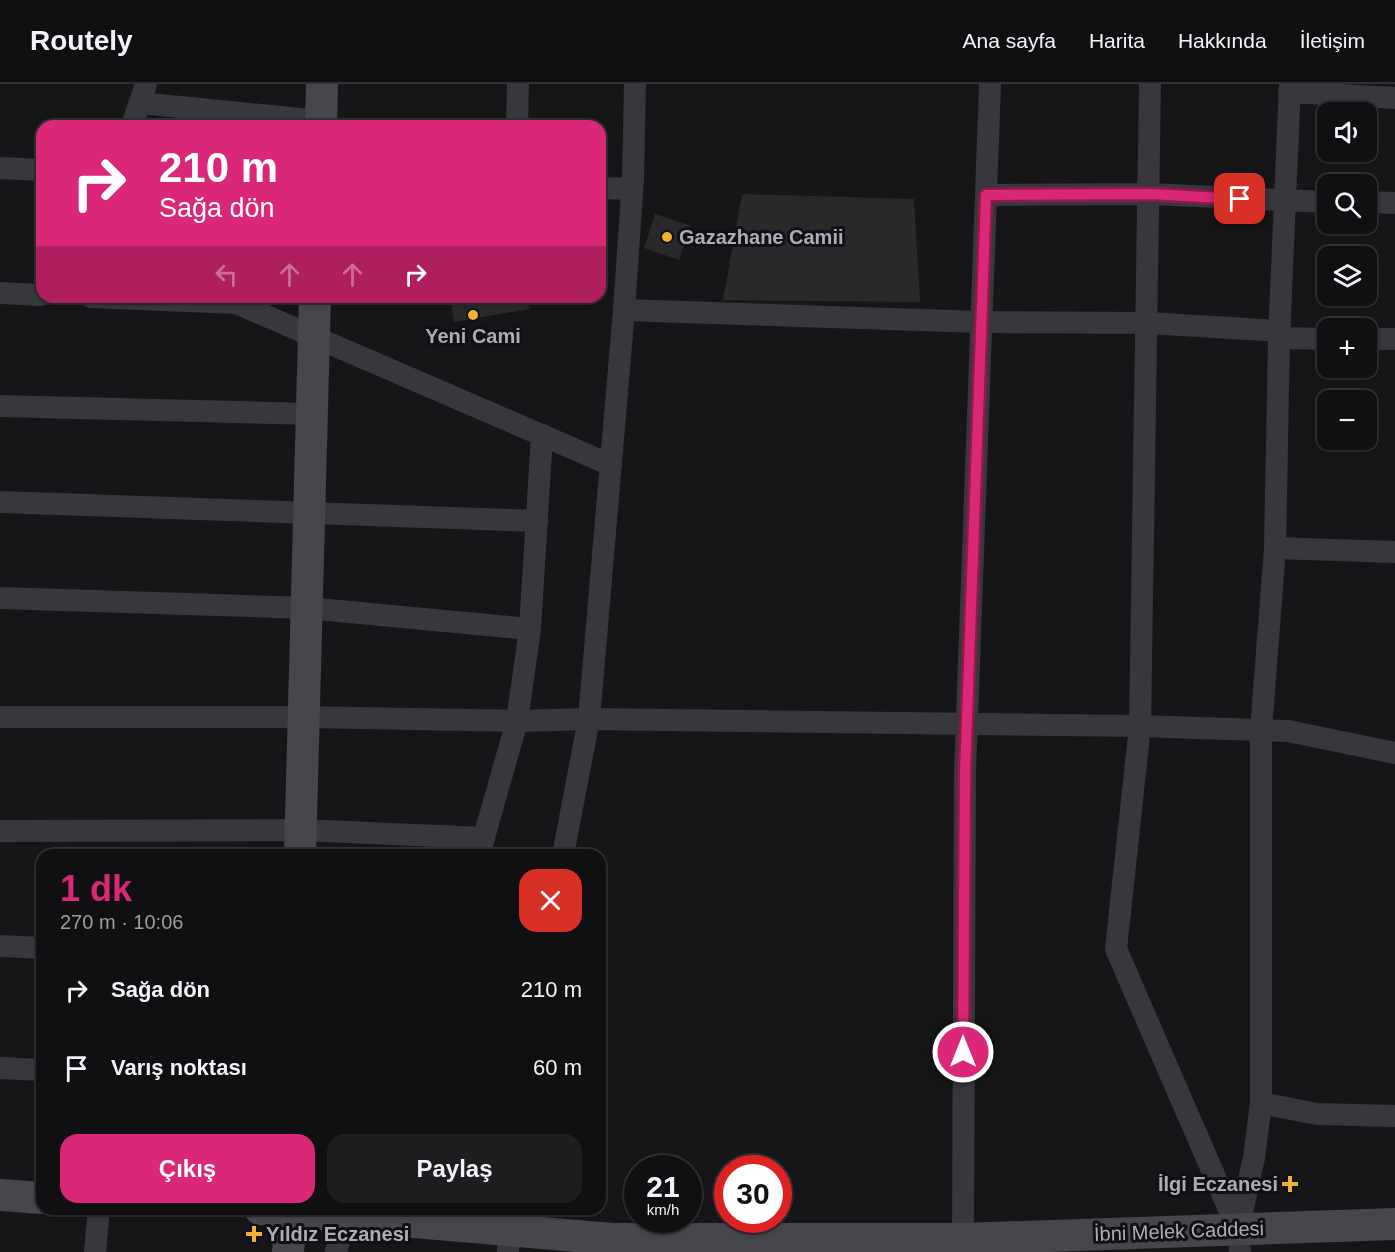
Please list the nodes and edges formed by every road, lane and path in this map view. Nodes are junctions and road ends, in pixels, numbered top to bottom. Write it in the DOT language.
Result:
graph roads {
  1 [pos="322,84"];
  2 [pos="519,84"];
  3 [pos="635,84"];
  4 [pos="990,84"];
  5 [pos="1150,84"];
  6 [pos="1290,88"];
  7 [pos="143,94"];
  8 [pos="1395,98"];
  9 [pos="134,120"];
  10 [pos="303,120"];
  11 [pos="321,120"];
  12 [pos="517,120"];
  13 [pos="0,168"];
  14 [pos="36,170"];
  15 [pos="606,188"];
  16 [pos="632,189"];
  17 [pos="1150,194"];
  18 [pos="986,195"];
  19 [pos="1285,201"];
  20 [pos="1317,202"];
  21 [pos="1377,202"];
  22 [pos="1395,203"];
  23 [pos="0,293"];
  24 [pos="36,295"];
  25 [pos="236,303"];
  26 [pos="315,303"];
  27 [pos="624,310"];
  28 [pos="981,321"];
  29 [pos="1148,323"];
  30 [pos="314,335"];
  31 [pos="1279,335"];
  32 [pos="1317,338"];
  33 [pos="1377,339"];
  34 [pos="1395,339"];
  35 [pos="0,406"];
  36 [pos="312,414"];
  37 [pos="542,435"];
  38 [pos="611,465"];
  39 [pos="0,502"];
  40 [pos="310,512"];
  41 [pos="537,521"];
  42 [pos="1275,548"];
  43 [pos="1395,552"];
  44 [pos="0,598"];
  45 [pos="307,608"];
  46 [pos="530,629"];
  47 [pos="0,717"];
  48 [pos="304,717"];
  49 [pos="589,719"];
  50 [pos="517,721"];
  51 [pos="967,724"];
  52 [pos="1140,726"];
  53 [pos="1261,730"];
  54 [pos="1395,753"];
  55 [pos="0,831"];
  56 [pos="301,843"];
  57 [pos="481,847"];
  58 [pos="564,849"];
  59 [pos="0,946"];
  60 [pos="36,948"];
  61 [pos="0,1068"];
  62 [pos="36,1070"];
  63 [pos="1261,1103"];
  64 [pos="1395,1116"];
  65 [pos="0,1195"];
  66 [pos="36,1197"];
  67 [pos="98,1215"];
  68 [pos="292,1215"];
  69 [pos="338,1215"];
  70 [pos="365,1215"];
  71 [pos="391,1215"];
  72 [pos="347,1216"];
  73 [pos="1395,1224"];
  74 [pos="509,1230"];
  75 [pos="1239,1241"];
  76 [pos="963,1245"];
  77 [pos="95,1252"];
  78 [pos="288,1252"];
  79 [pos="336,1252"];
  1 -- 11 [label="street"];
  2 -- 12 [label="street"];
  3 -- 16 [label="street"];
  4 -- 18 [label="street"];
  5 -- 17 [label="street"];
  6 -- 8 [label="street"];
  6 -- 19 [label="street"];
  7 -- 9 [label="street"];
  7 -- 10 [label="street"];
  13 -- 14 [label="street"];
  15 -- 16 [label="street"];
  16 -- 27 [label="street"];
  17 -- 18 [label="street"];
  17 -- 19 [label="street"];
  17 -- 29 [label="street"];
  18 -- 28 [label="street"];
  19 -- 20 [label="street"];
  19 -- 31 [label="street"];
  21 -- 22 [label="street"];
  23 -- 24 [label="street"];
  25 -- 30 [label="street"];
  26 -- 30 [label="street"];
  27 -- 28 [label="street"];
  27 -- 38 [label="street"];
  28 -- 29 [label="street"];
  28 -- 51 [label="street"];
  29 -- 31 [label="street"];
  29 -- 52 [label="street"];
  30 -- 36 [label="street"];
  30 -- 37 [label="street"];
  31 -- 32 [label="street"];
  31 -- 42 [label="street"];
  33 -- 34 [label="street"];
  35 -- 36 [label="street"];
  36 -- 40 [label="street"];
  37 -- 38 [label="street"];
  37 -- 41 [label="street"];
  38 -- 49 [label="street"];
  39 -- 40 [label="street"];
  40 -- 41 [label="street"];
  40 -- 45 [label="street"];
  41 -- 46 [label="street"];
  42 -- 43 [label="street"];
  42 -- 53 [label="street"];
  44 -- 45 [label="street"];
  45 -- 46 [label="street"];
  45 -- 48 [label="street"];
  46 -- 50 [label="street"];
  47 -- 48 [label="street"];
  48 -- 50 [label="street"];
  48 -- 56 [label="street"];
  49 -- 50 [label="street"];
  49 -- 51 [label="street"];
  49 -- 58 [label="street"];
  50 -- 57 [label="street"];
  51 -- 52 [label="street"];
  51 -- 76 [label="street"];
  52 -- 53 [label="street"];
  52 -- 75 [label="street"];
  53 -- 54 [label="street"];
  53 -- 63 [label="street"];
  55 -- 56 [label="street"];
  56 -- 57 [label="street"];
  59 -- 60 [label="street"];
  61 -- 62 [label="street"];
  63 -- 64 [label="street"];
  63 -- 75 [label="street"];
  65 -- 66 [label="street"];
  67 -- 77 [label="street"];
  68 -- 78 [label="street"];
  69 -- 72 [label="street, İbni Melek Caddesi"];
  70 -- 72 [label="street, İbni Melek Caddesi"];
  71 -- 74 [label="street, İbni Melek Caddesi"];
  72 -- 79 [label="street"];
  73 -- 75 [label="street, İbni Melek Caddesi"];
  74 -- 76 [label="street, İbni Melek Caddesi"];
  75 -- 76 [label="street, İbni Melek Caddesi"];
}
